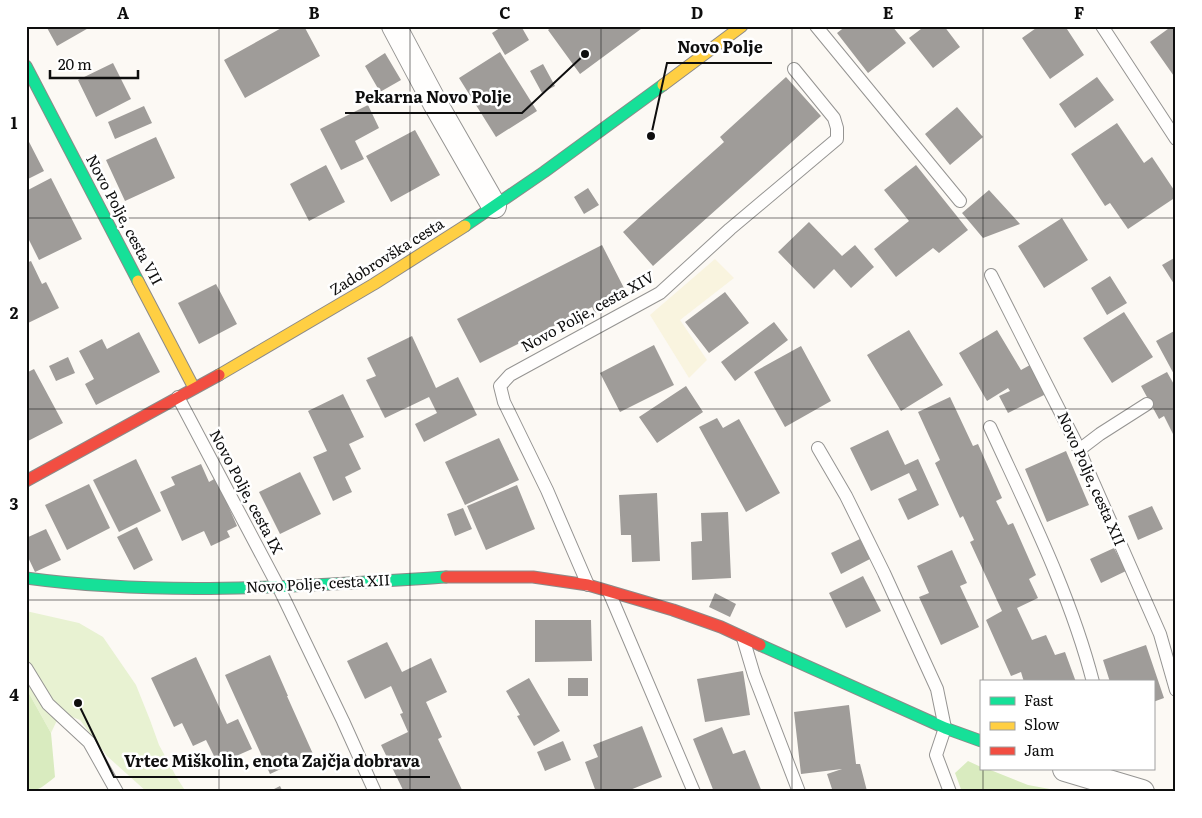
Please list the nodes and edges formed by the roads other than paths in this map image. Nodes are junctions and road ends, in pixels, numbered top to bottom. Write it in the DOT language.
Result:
graph roads {
  1 [pos="394,26"];
  2 [pos="816,26"];
  3 [pos="1102,26"];
  4 [pos="730,30"];
  5 [pos="26,66"];
  6 [pos="794,68"];
  7 [pos="1176,140"];
  8 [pos="960,200"];
  9 [pos="494,206"];
  10 [pos="991,275"];
  11 [pos="194,388"];
  12 [pos="178,397"];
  13 [pos="1146,404"];
  14 [pos="990,427"];
  15 [pos="818,448"];
  16 [pos="1079,450"];
  17 [pos="26,480"];
  18 [pos="26,578"];
  19 [pos="588,585"];
  20 [pos="278,586"];
  21 [pos="609,592"];
  22 [pos="743,638"];
  23 [pos="26,668"];
  24 [pos="1092,680"];
  25 [pos="1176,690"];
  26 [pos="944,728"];
  27 [pos="980,741"];
  28 [pos="1072,770"];
  29 [pos="1117,777"];
  30 [pos="117,792"];
  31 [pos="375,792"];
  32 [pos="694,792"];
  33 [pos="799,792"];
  34 [pos="950,792"];
  35 [pos="1142,792"];
  1 -- 9 [label="street"];
  2 -- 8 [label="lane"];
  3 -- 7 [label="lane"];
  4 -- 9 [label="street, Zadobrovška cesta"];
  5 -- 11 [label="street, Novo Polje, cesta VII"];
  6 -- 19 [label="lane, Novo Polje, cesta XIV"];
  9 -- 11 [label="street, Zadobrovška cesta"];
  10 -- 16 [label="lane, Novo Polje, cesta XII"];
  11 -- 12 [label="street, Zadobrovška cesta"];
  12 -- 17 [label="street, Zadobrovška cesta"];
  12 -- 20 [label="lane, Novo Polje, cesta IX"];
  13 -- 16 [label="lane"];
  14 -- 24 [label="lane"];
  15 -- 26 [label="lane"];
  16 -- 25 [label="lane, Novo Polje, cesta XII"];
  18 -- 20 [label="street, Novo Polje, cesta XII"];
  19 -- 20 [label="street, Novo Polje, cesta XII"];
  19 -- 21 [label="street, Novo Polje, cesta XII"];
  20 -- 31 [label="lane, Novo Polje, cesta IX"];
  21 -- 22 [label="street, Novo Polje, cesta XII"];
  21 -- 32 [label="lane"];
  22 -- 26 [label="street, Novo Polje, cesta XII"];
  22 -- 33 [label="lane"];
  23 -- 30 [label="lane"];
  26 -- 27 [label="street, Novo Polje, cesta XII"];
  26 -- 34 [label="lane"];
  28 -- 29 [label="street"];
  29 -- 35 [label="street"];
}
